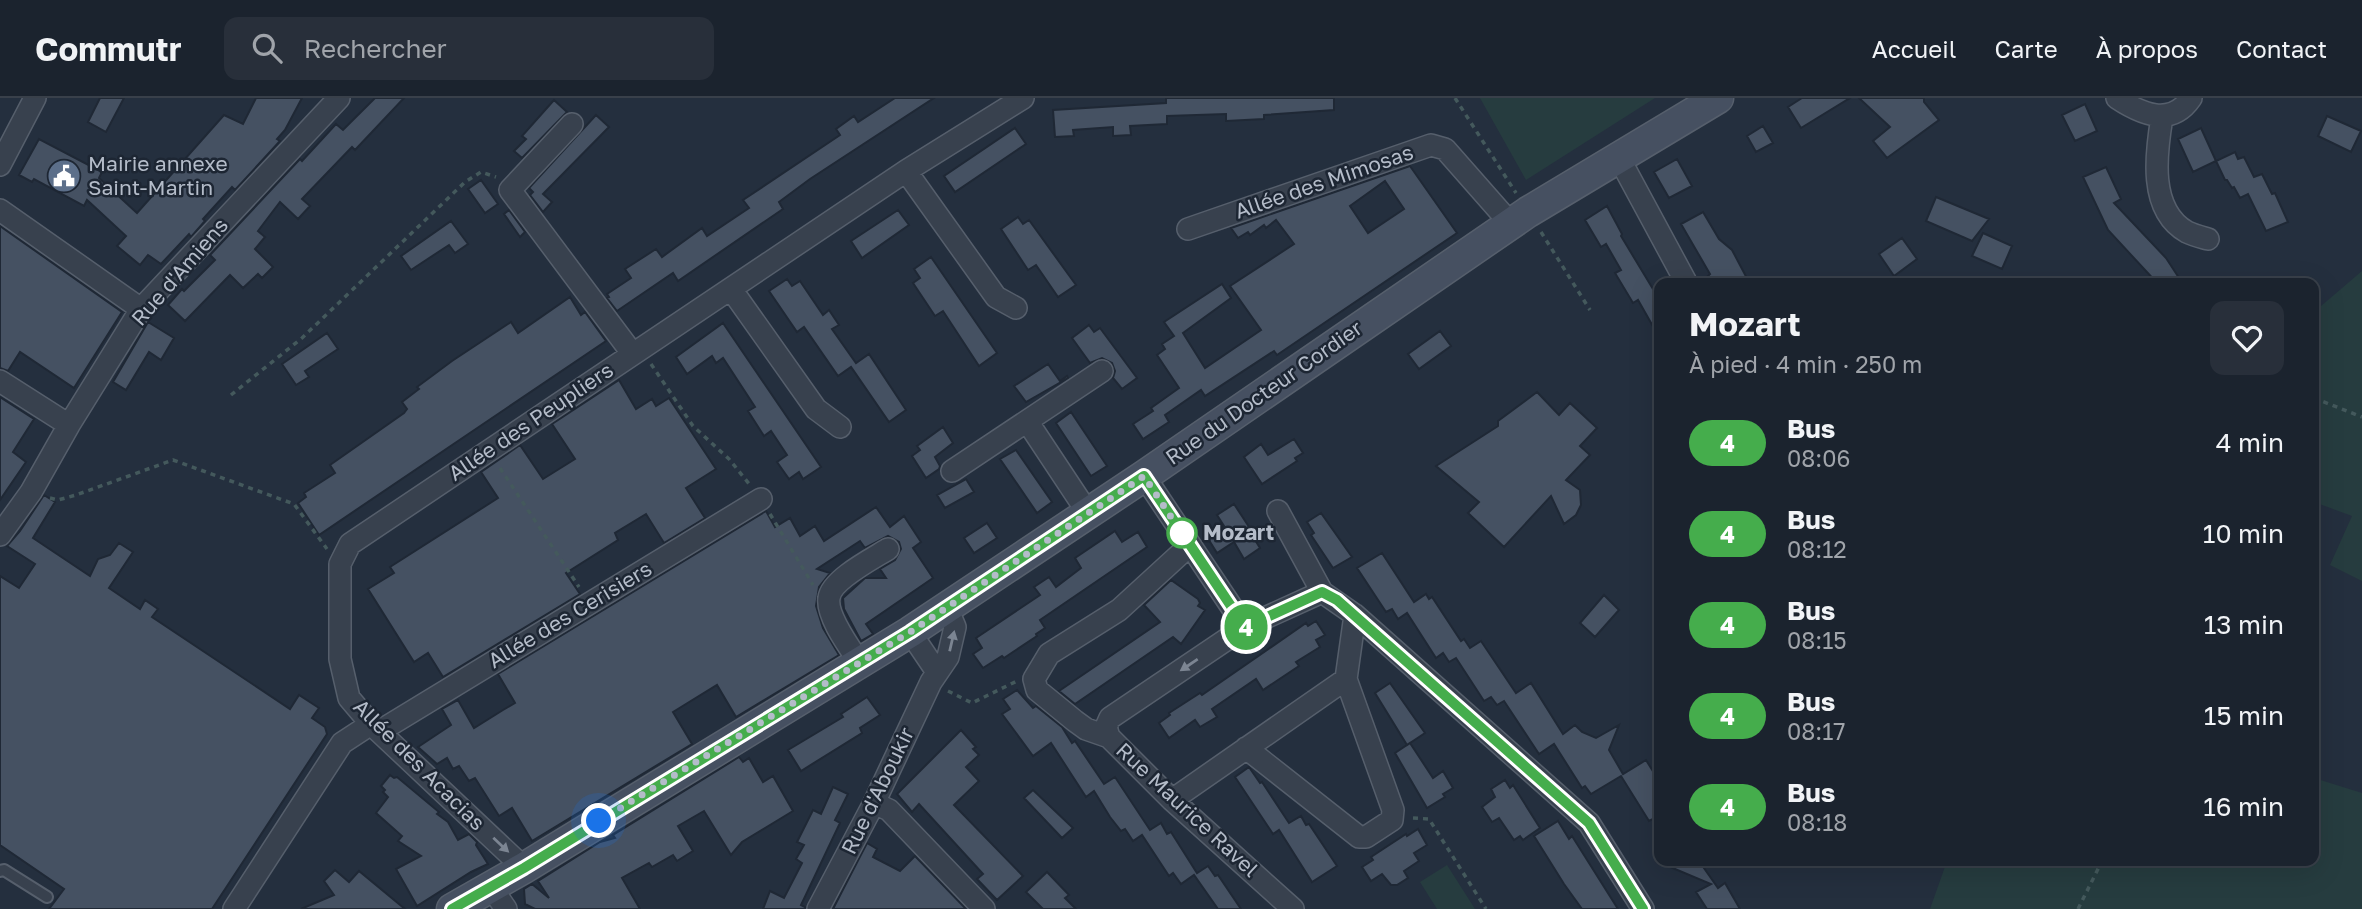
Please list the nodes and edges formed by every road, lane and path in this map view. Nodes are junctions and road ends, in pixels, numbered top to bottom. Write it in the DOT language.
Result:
graph roads {
  1 [pos="35,98"];
  2 [pos="339,98"];
  3 [pos="1023,98"];
  4 [pos="1455,98"];
  5 [pos="1718,98"];
  6 [pos="2117,98"];
  7 [pos="2191,98"];
  8 [pos="2162,117"];
  9 [pos="572,124"];
  10 [pos="1619,158"];
  11 [pos="0,166"];
  12 [pos="906,171"];
  13 [pos="510,190"];
  14 [pos="0,211"];
  15 [pos="1520,218"];
  16 [pos="1188,229"];
  17 [pos="2207,239"];
  18 [pos="1685,278"];
  19 [pos="731,289"];
  20 [pos="1016,308"];
  21 [pos="141,309"];
  22 [pos="1590,310"];
  23 [pos="636,350"];
  24 [pos="1102,371"];
  25 [pos="0,381"];
  26 [pos="231,395"];
  27 [pos="2319,400"];
  28 [pos="2362,417"];
  29 [pos="1027,421"];
  30 [pos="69,425"];
  31 [pos="840,428"];
  32 [pos="489,450"];
  33 [pos="952,471"];
  34 [pos="1144,476"];
  35 [pos="31,492"];
  36 [pos="761,499"];
  37 [pos="1279,511"];
  38 [pos="1088,513"];
  39 [pos="0,536"];
  40 [pos="1190,545"];
  41 [pos="888,549"];
  42 [pos="340,564"];
  43 [pos="1322,592"];
  44 [pos="828,597"];
  45 [pos="590,603"];
  46 [pos="947,608"];
  47 [pos="1355,615"];
  48 [pos="1245,627"];
  49 [pos="910,632"];
  50 [pos="860,663"];
  51 [pos="937,672"];
  52 [pos="1034,679"];
  53 [pos="1346,679"];
  54 [pos="964,699"];
  55 [pos="375,728"];
  56 [pos="1109,737"];
  57 [pos="1246,748"];
  58 [pos="1172,800"];
  59 [pos="874,803"];
  60 [pos="1393,816"];
  61 [pos="2100,866"];
  62 [pos="524,868"];
  63 [pos="0,871"];
  64 [pos="47,897"];
  65 [pos="498,898"];
  66 [pos="234,909"];
  67 [pos="452,909"];
  68 [pos="818,909"];
  69 [pos="984,909"];
  70 [pos="1293,909"];
  71 [pos="1486,909"];
  72 [pos="1643,909"];
  73 [pos="2078,909"];
  1 -- 11 [label="street"];
  2 -- 21 [label="street, Rue d'Amiens"];
  3 -- 12 [label="street, Allée des Peupliers"];
  4 -- 15 [label="path"];
  5 -- 10 [label="street, Rue du Docteur Cordier"];
  6 -- 8 [label="street"];
  7 -- 8 [label="street"];
  8 -- 17 [label="street"];
  9 -- 13 [label="street"];
  10 -- 15 [label="street, Rue du Docteur Cordier"];
  10 -- 18 [label="street"];
  12 -- 19 [label="street, Allée des Peupliers"];
  12 -- 20 [label="street"];
  13 -- 23 [label="street"];
  13 -- 26 [label="path"];
  14 -- 21 [label="street"];
  15 -- 16 [label="street, Allée des Mimosas"];
  15 -- 22 [label="path"];
  15 -- 34 [label="street, Rue du Docteur Cordier"];
  19 -- 23 [label="street, Allée des Peupliers"];
  19 -- 31 [label="street"];
  21 -- 30 [label="street, Rue d'Amiens"];
  23 -- 32 [label="street, Allée des Peupliers"];
  23 -- 36 [label="path"];
  24 -- 29 [label="street"];
  25 -- 30 [label="street"];
  27 -- 28 [label="path"];
  29 -- 33 [label="street"];
  29 -- 38 [label="street"];
  30 -- 35 [label="street, Rue d'Amiens"];
  32 -- 42 [label="street, Allée des Peupliers"];
  32 -- 45 [label="path"];
  34 -- 38 [label="street, Rue du Docteur Cordier"];
  34 -- 40 [label="street"];
  35 -- 39 [label="street, Rue d'Amiens"];
  35 -- 42 [label="path"];
  36 -- 44 [label="path"];
  36 -- 45 [label="street, Allée des Cerisiers"];
  37 -- 43 [label="street"];
  38 -- 46 [label="street, Rue du Docteur Cordier"];
  40 -- 48 [label="street"];
  40 -- 52 [label="street"];
  41 -- 44 [label="street"];
  42 -- 55 [label="street, Allée des Acacias"];
  43 -- 47 [label="street"];
  43 -- 48 [label="street"];
  44 -- 50 [label="street"];
  45 -- 55 [label="street, Allée des Cerisiers"];
  46 -- 49 [label="street, Rue du Docteur Cordier"];
  51 -- 46 [label="street, Rue d'Aboukir, one-way"];
  47 -- 53 [label="street"];
  47 -- 72 [label="street"];
  48 -- 56 [label="street, one-way"];
  49 -- 50 [label="street, Rue du Docteur Cordier"];
  49 -- 51 [label="street"];
  50 -- 62 [label="street, Rue du Docteur Cordier"];
  51 -- 59 [label="street, Rue d'Aboukir"];
  52 -- 54 [label="path"];
  52 -- 56 [label="street, Rue Maurice Ravel"];
  53 -- 57 [label="street"];
  53 -- 60 [label="street"];
  55 -- 62 [label="street, Allée des Acacias, one-way"];
  55 -- 66 [label="street, Allée des Cerisiers"];
  56 -- 58 [label="street, Rue Maurice Ravel"];
  57 -- 58 [label="street"];
  57 -- 60 [label="street"];
  58 -- 70 [label="street, Rue Maurice Ravel"];
  59 -- 68 [label="street, Rue d'Aboukir"];
  59 -- 69 [label="street"];
  60 -- 71 [label="path"];
  61 -- 73 [label="path"];
  62 -- 65 [label="street, Rue du Docteur Cordier"];
  63 -- 64 [label="lane"];
  65 -- 67 [label="street, Rue du Docteur Cordier"];
}
